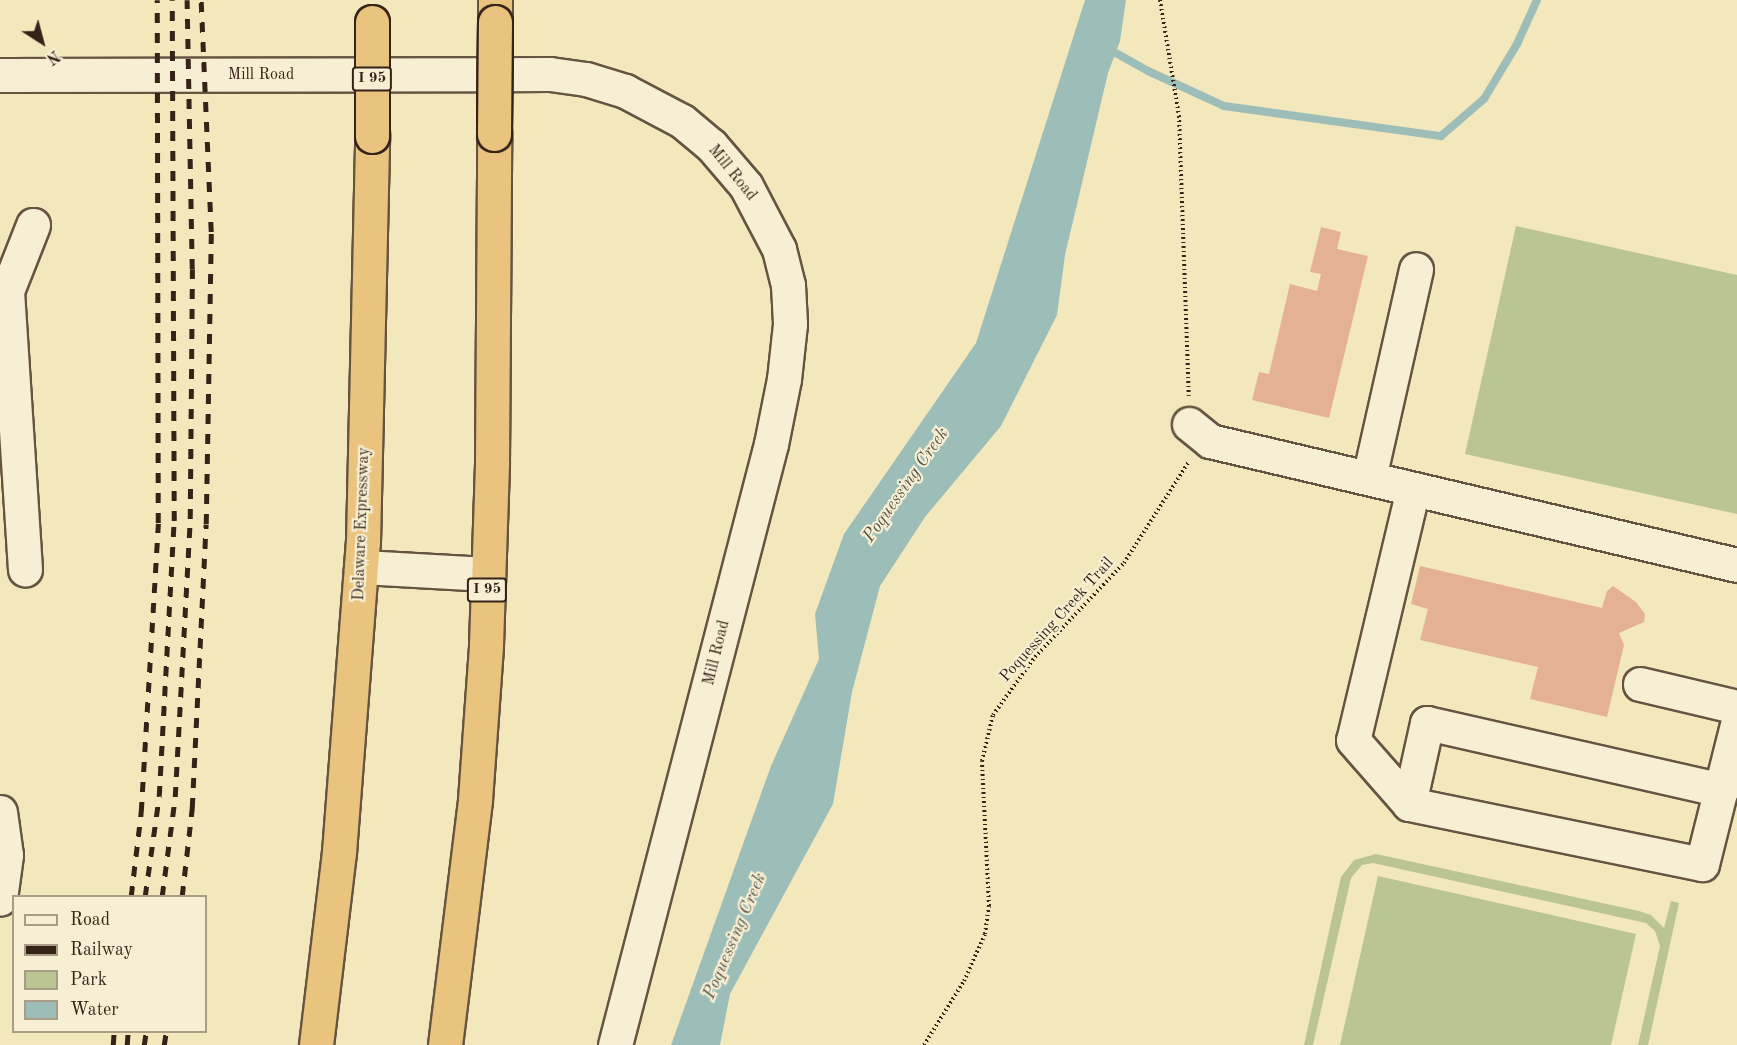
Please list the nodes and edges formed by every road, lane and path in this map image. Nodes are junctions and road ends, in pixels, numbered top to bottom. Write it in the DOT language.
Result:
graph roads {
  1 [pos="1160,0"];
  2 [pos="372,11"];
  3 [pos="495,11"];
  4 [pos="0,75"];
  5 [pos="33,225"];
  6 [pos="1416,269"];
  7 [pos="4,291"];
  8 [pos="1189,424"];
  9 [pos="1369,478"];
  10 [pos="1413,489"];
  11 [pos="1737,565"];
  12 [pos="361,567"];
  13 [pos="25,569"];
  14 [pos="488,573"];
  15 [pos="1640,684"];
  16 [pos="1737,707"];
  17 [pos="1737,725"];
  18 [pos="1721,790"];
  19 [pos="1409,804"];
  20 [pos="0,812"];
  21 [pos="0,899"];
  22 [pos="316,1045"];
  23 [pos="445,1045"];
  24 [pos="615,1045"];
  25 [pos="924,1045"];
  1 -- 8 [label="path, Poquessing Creek Trail"];
  2 -- 12 [label="highway, Delaware Expressway / I 95, bridge"];
  3 -- 14 [label="highway, I 95, bridge"];
  4 -- 24 [label="street, Mill Road"];
  5 -- 7 [label="street"];
  6 -- 9 [label="street"];
  7 -- 13 [label="street"];
  8 -- 9 [label="street"];
  8 -- 25 [label="path, Poquessing Creek Trail"];
  9 -- 10 [label="street"];
  10 -- 11 [label="street"];
  10 -- 19 [label="street"];
  12 -- 14 [label="street"];
  12 -- 22 [label="highway, Delaware Expressway / I 95"];
  14 -- 23 [label="highway, I 95"];
  15 -- 16 [label="street"];
  17 -- 18 [label="street"];
  18 -- 19 [label="street"];
  18 -- 19 [label="street"];
  20 -- 21 [label="street"];
}
